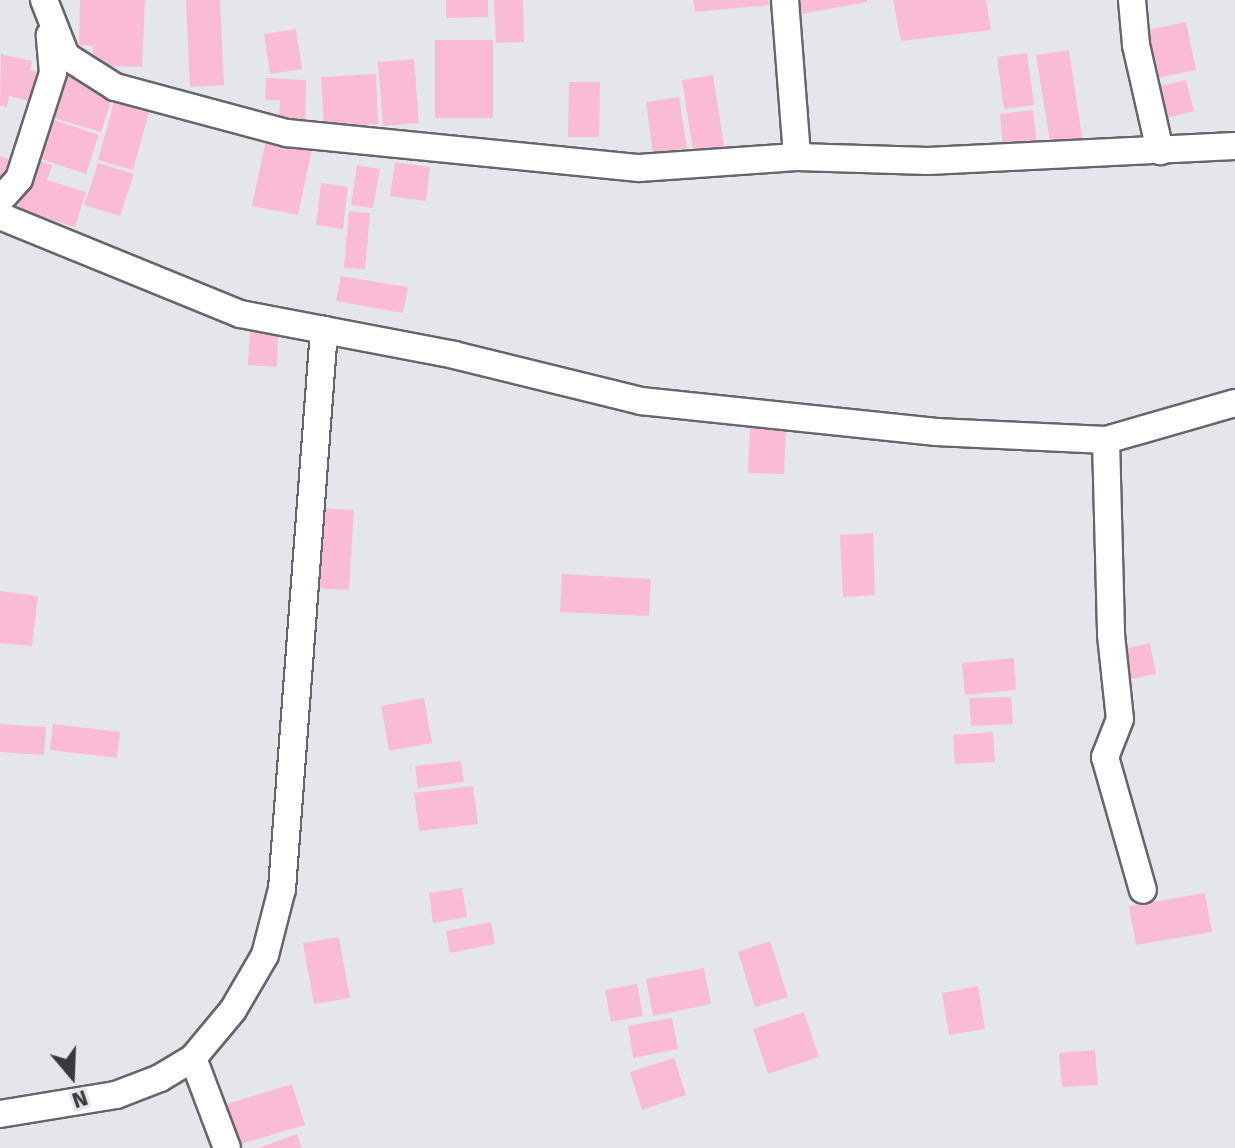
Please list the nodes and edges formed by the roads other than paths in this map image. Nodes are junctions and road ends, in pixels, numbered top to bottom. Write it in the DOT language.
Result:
graph roads {
  1 [pos="785,0"];
  2 [pos="1132,0"];
  3 [pos="47,10"];
  4 [pos="1235,146"];
  5 [pos="1160,151"];
  6 [pos="797,157"];
  7 [pos="0,200"];
  8 [pos="0,216"];
  9 [pos="324,330"];
  10 [pos="1235,403"];
  11 [pos="1106,440"];
  12 [pos="1143,890"];
  13 [pos="193,1058"];
  14 [pos="0,1114"];
  15 [pos="227,1148"];
  1 -- 6 [label="street"];
  2 -- 5 [label="street"];
  3 -- 6 [label="street"];
  3 -- 7 [label="street"];
  4 -- 5 [label="street"];
  5 -- 6 [label="street"];
  8 -- 9 [label="street"];
  9 -- 11 [label="street"];
  9 -- 13 [label="street"];
  10 -- 11 [label="street"];
  11 -- 12 [label="street"];
  13 -- 14 [label="street"];
  13 -- 15 [label="street"];
}
